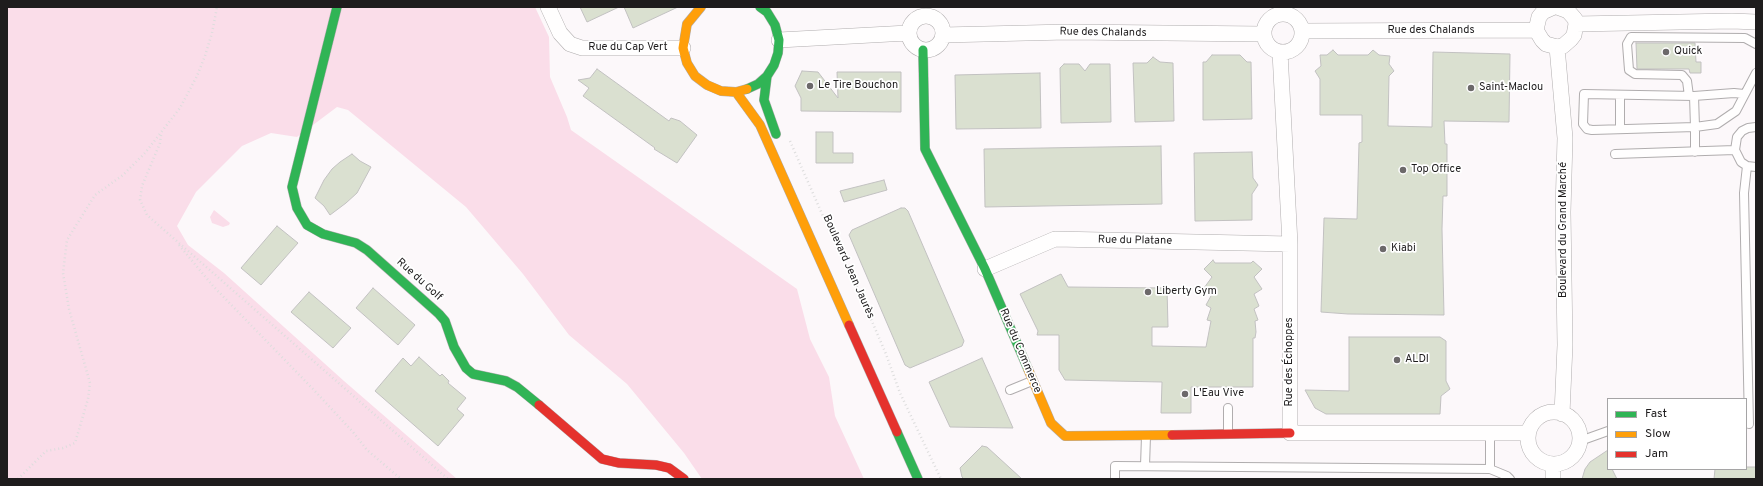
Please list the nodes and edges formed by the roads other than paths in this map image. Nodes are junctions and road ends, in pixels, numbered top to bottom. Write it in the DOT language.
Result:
graph roads {
  1 [pos="337,7"];
  2 [pos="548,7"];
  3 [pos="701,7"];
  4 [pos="760,7"];
  5 [pos="1556,8"];
  6 [pos="1274,11"];
  7 [pos="930,12"];
  8 [pos="1756,22"];
  9 [pos="1576,24"];
  10 [pos="1536,30"];
  11 [pos="1302,31"];
  12 [pos="908,33"];
  13 [pos="1263,34"];
  14 [pos="943,35"];
  15 [pos="779,40"];
  16 [pos="1756,44"];
  17 [pos="1557,47"];
  18 [pos="683,48"];
  19 [pos="923,50"];
  20 [pos="1280,52"];
  21 [pos="1756,72"];
  22 [pos="767,76"];
  23 [pos="736,92"];
  24 [pos="1744,94"];
  25 [pos="1620,95"];
  26 [pos="1692,96"];
  27 [pos="1756,123"];
  28 [pos="1695,127"];
  29 [pos="1752,127"];
  30 [pos="1620,129"];
  31 [pos="780,143"];
  32 [pos="1735,150"];
  33 [pos="1695,152"];
  34 [pos="1615,154"];
  35 [pos="1747,166"];
  36 [pos="1756,167"];
  37 [pos="1290,244"];
  38 [pos="985,269"];
  39 [pos="1033,380"];
  40 [pos="1010,390"];
  41 [pos="892,397"];
  42 [pos="1228,408"];
  43 [pos="1562,414"];
  44 [pos="1750,424"];
  45 [pos="1607,431"];
  46 [pos="1290,433"];
  47 [pos="1490,433"];
  48 [pos="1528,433"];
  49 [pos="1228,434"];
  50 [pos="1146,435"];
  51 [pos="1580,441"];
  52 [pos="1144,466"];
  53 [pos="912,467"];
  54 [pos="1490,469"];
  55 [pos="1553,472"];
  56 [pos="684,479"];
  57 [pos="918,479"];
  58 [pos="1115,479"];
  59 [pos="1510,479"];
  1 -- 56 [label="street, Rue du Golf"];
  2 -- 18 [label="street, Rue du Cap Vert"];
  3 -- 18 [label="street"];
  4 -- 15 [label="street"];
  5 -- 9 [label="street"];
  5 -- 10 [label="street"];
  6 -- 11 [label="street"];
  6 -- 13 [label="street"];
  7 -- 12 [label="street"];
  7 -- 14 [label="street"];
  8 -- 9 [label="street"];
  9 -- 17 [label="street"];
  10 -- 11 [label="street, Rue des Chalands"];
  10 -- 17 [label="street"];
  11 -- 20 [label="street"];
  12 -- 15 [label="street"];
  12 -- 19 [label="street"];
  13 -- 14 [label="street, Rue des Chalands"];
  13 -- 20 [label="street"];
  14 -- 19 [label="street"];
  15 -- 22 [label="street"];
  16 -- 26 [label="lane"];
  17 -- 43 [label="street, Boulevard du Grand Marché"];
  18 -- 23 [label="street"];
  19 -- 38 [label="street, Rue du Commerce"];
  20 -- 37 [label="street, Rue des Échoppes"];
  21 -- 24 [label="lane"];
  22 -- 23 [label="street"];
  22 -- 31 [label="street"];
  23 -- 53 [label="street, Boulevard Jean Jaurès"];
  24 -- 26 [label="lane"];
  24 -- 28 [label="lane"];
  25 -- 26 [label="lane"];
  25 -- 30 [label="lane"];
  25 -- 30 [label="lane"];
  26 -- 28 [label="lane"];
  27 -- 29 [label="lane"];
  28 -- 30 [label="lane"];
  28 -- 33 [label="lane"];
  29 -- 32 [label="lane"];
  32 -- 33 [label="lane"];
  32 -- 35 [label="lane"];
  33 -- 34 [label="lane"];
  35 -- 36 [label="lane"];
  35 -- 44 [label="lane"];
  37 -- 38 [label="street, Rue du Platane"];
  37 -- 46 [label="street, Rue des Échoppes"];
  38 -- 39 [label="street, Rue du Commerce"];
  39 -- 40 [label="lane"];
  39 -- 50 [label="street, Rue du Commerce"];
  41 -- 53 [label="street, Boulevard Jean Jaurès"];
  42 -- 49 [label="lane"];
  43 -- 48 [label="street"];
  43 -- 51 [label="street"];
  45 -- 51 [label="lane"];
  46 -- 47 [label="street"];
  46 -- 49 [label="street, Rue du Commerce"];
  47 -- 48 [label="street"];
  47 -- 54 [label="lane"];
  48 -- 55 [label="street"];
  49 -- 50 [label="street, Rue du Commerce"];
  50 -- 52 [label="lane"];
  51 -- 55 [label="street"];
  52 -- 54 [label="lane"];
  52 -- 58 [label="lane"];
  53 -- 57 [label="street, Boulevard Jean Jaurès"];
  54 -- 59 [label="lane"];
}
